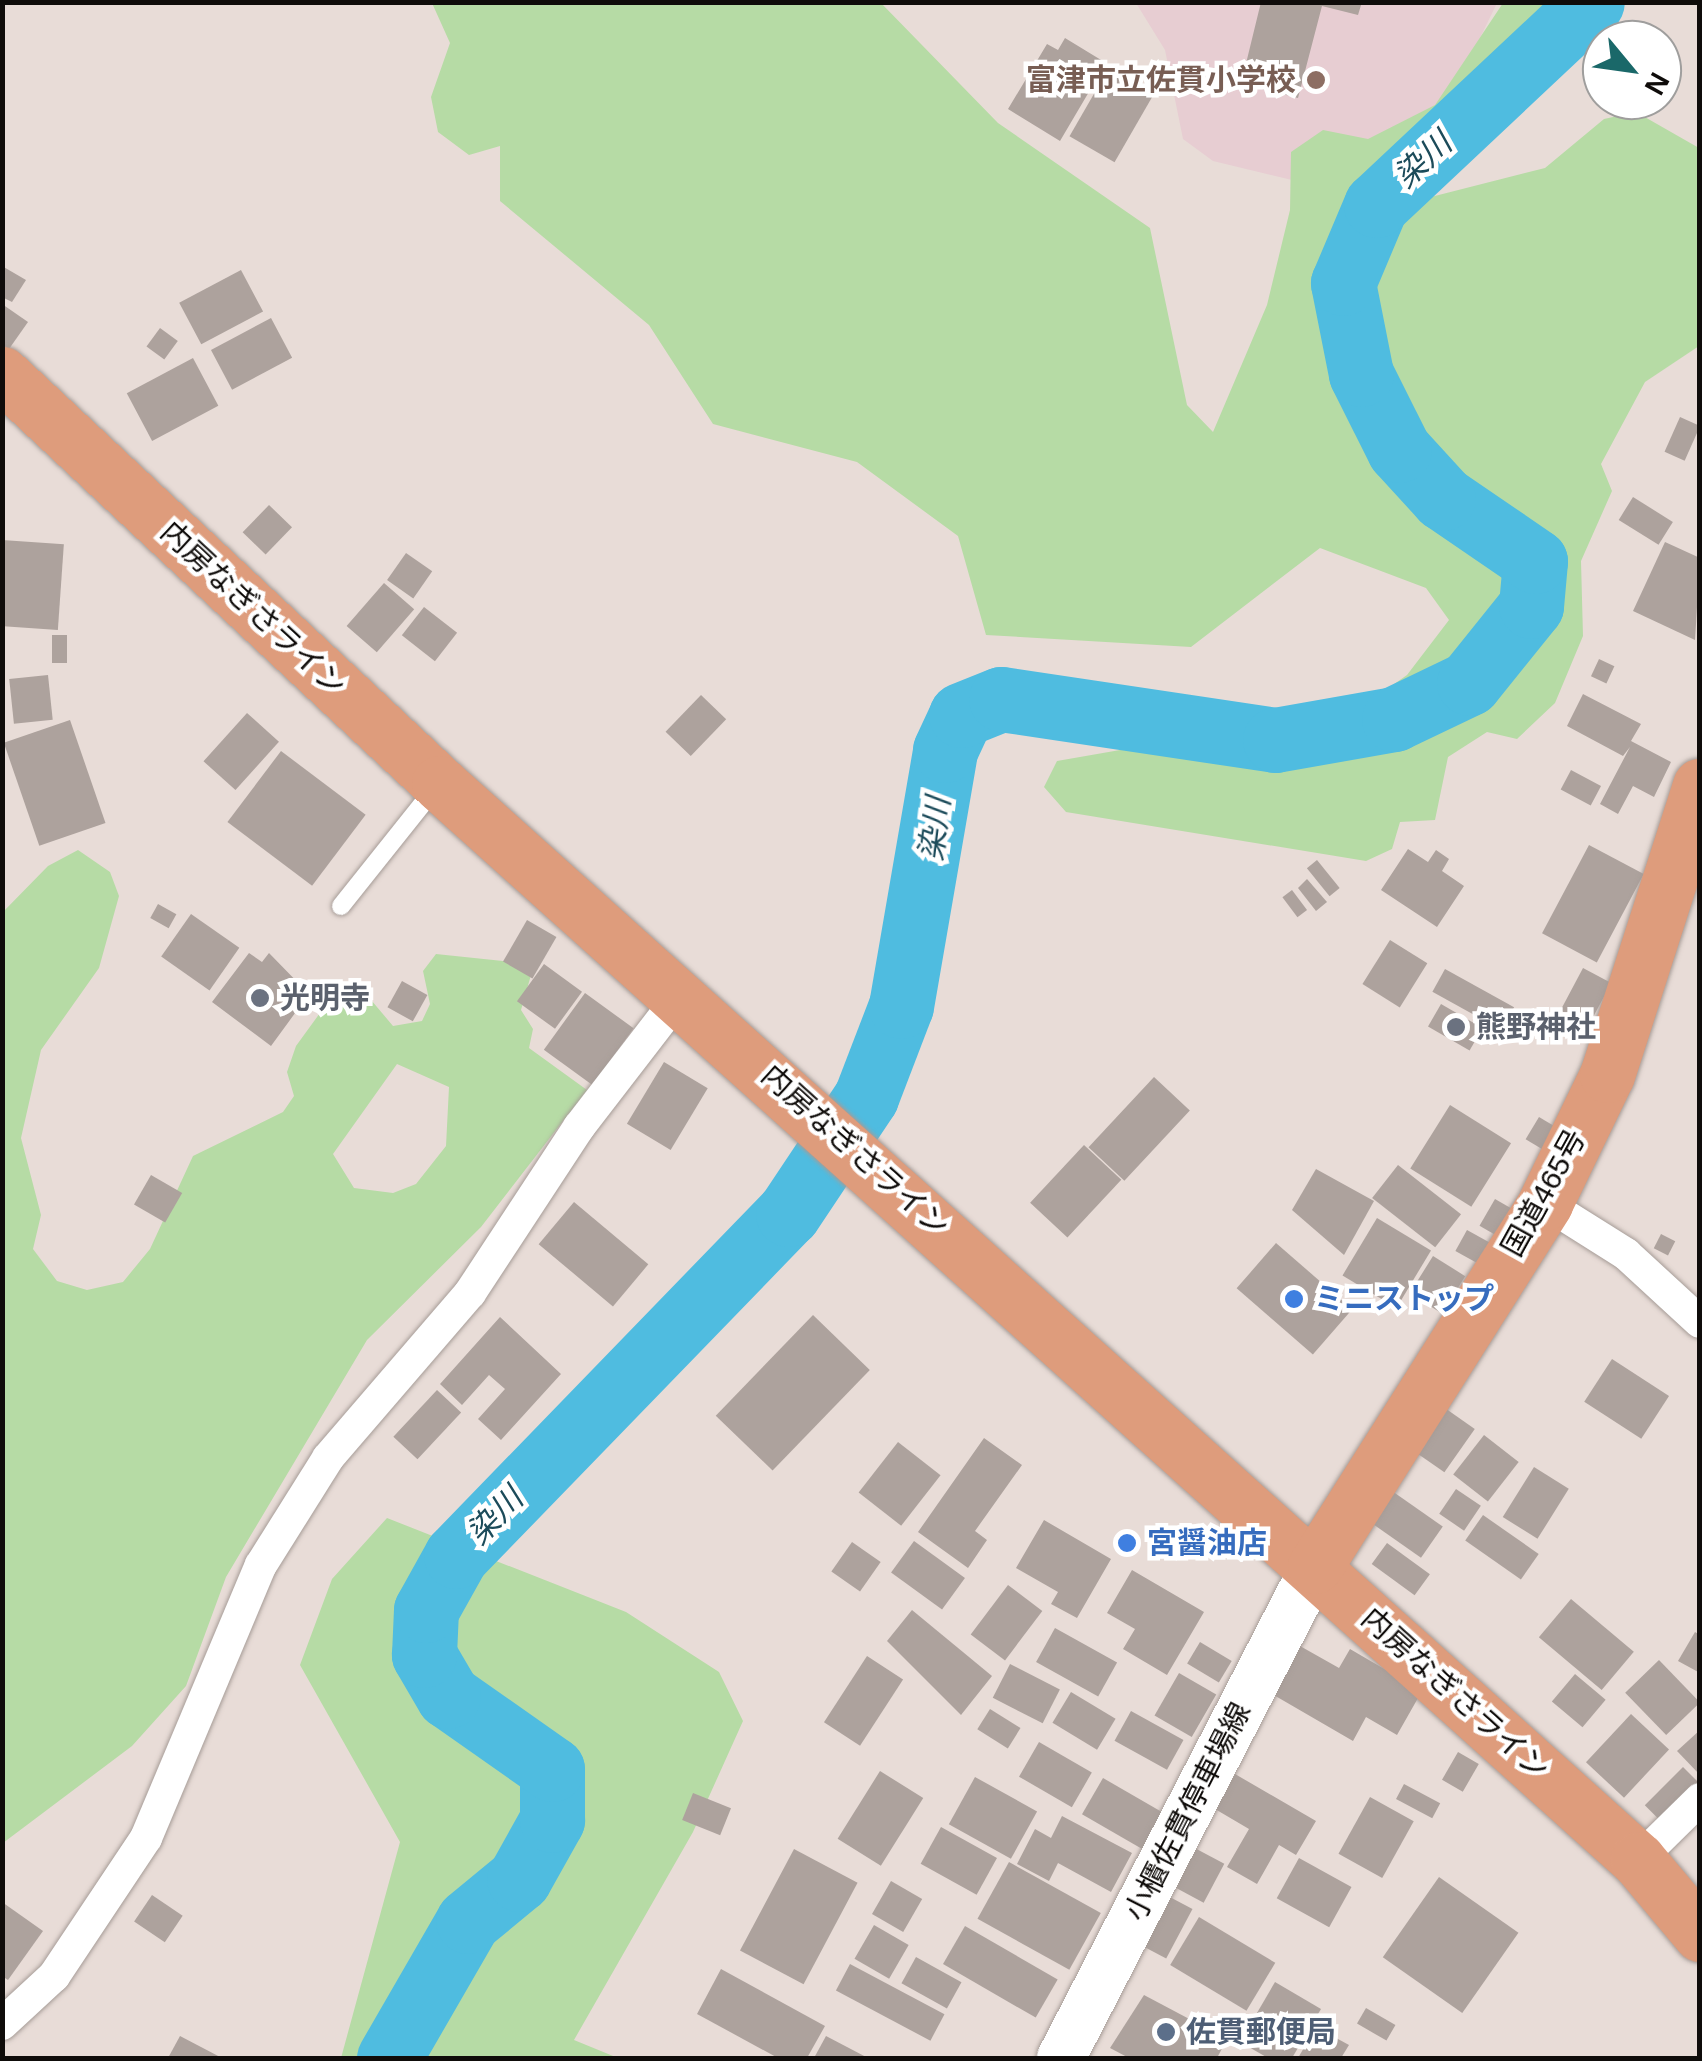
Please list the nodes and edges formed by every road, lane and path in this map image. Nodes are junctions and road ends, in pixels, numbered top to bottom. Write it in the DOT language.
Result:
graph roads {
  1 [pos="2,374"];
  2 [pos="440,782"];
  3 [pos="1700,786"];
  4 [pos="340,906"];
  5 [pos="679,996"];
  6 [pos="1545,1203"];
  7 [pos="1700,1322"];
  8 [pos="1314,1566"];
  9 [pos="1700,1799"];
  10 [pos="1638,1860"];
  11 [pos="1693,1915"];
  12 [pos="2,2024"];
  13 [pos="1060,2058"];
  1 -- 2 [label="highway, 内房なぎさライン"];
  2 -- 4 [label="lane"];
  2 -- 5 [label="highway, 内房なぎさライン"];
  3 -- 6 [label="highway, 国道465号"];
  5 -- 8 [label="highway, 内房なぎさライン"];
  5 -- 12 [label="street"];
  6 -- 7 [label="street"];
  6 -- 8 [label="highway, 国道465号"];
  8 -- 10 [label="highway, 内房なぎさライン"];
  8 -- 13 [label="main road, 小櫃佐貫停車場線"];
  9 -- 10 [label="street"];
  10 -- 11 [label="highway, 内房なぎさライン"];
}
